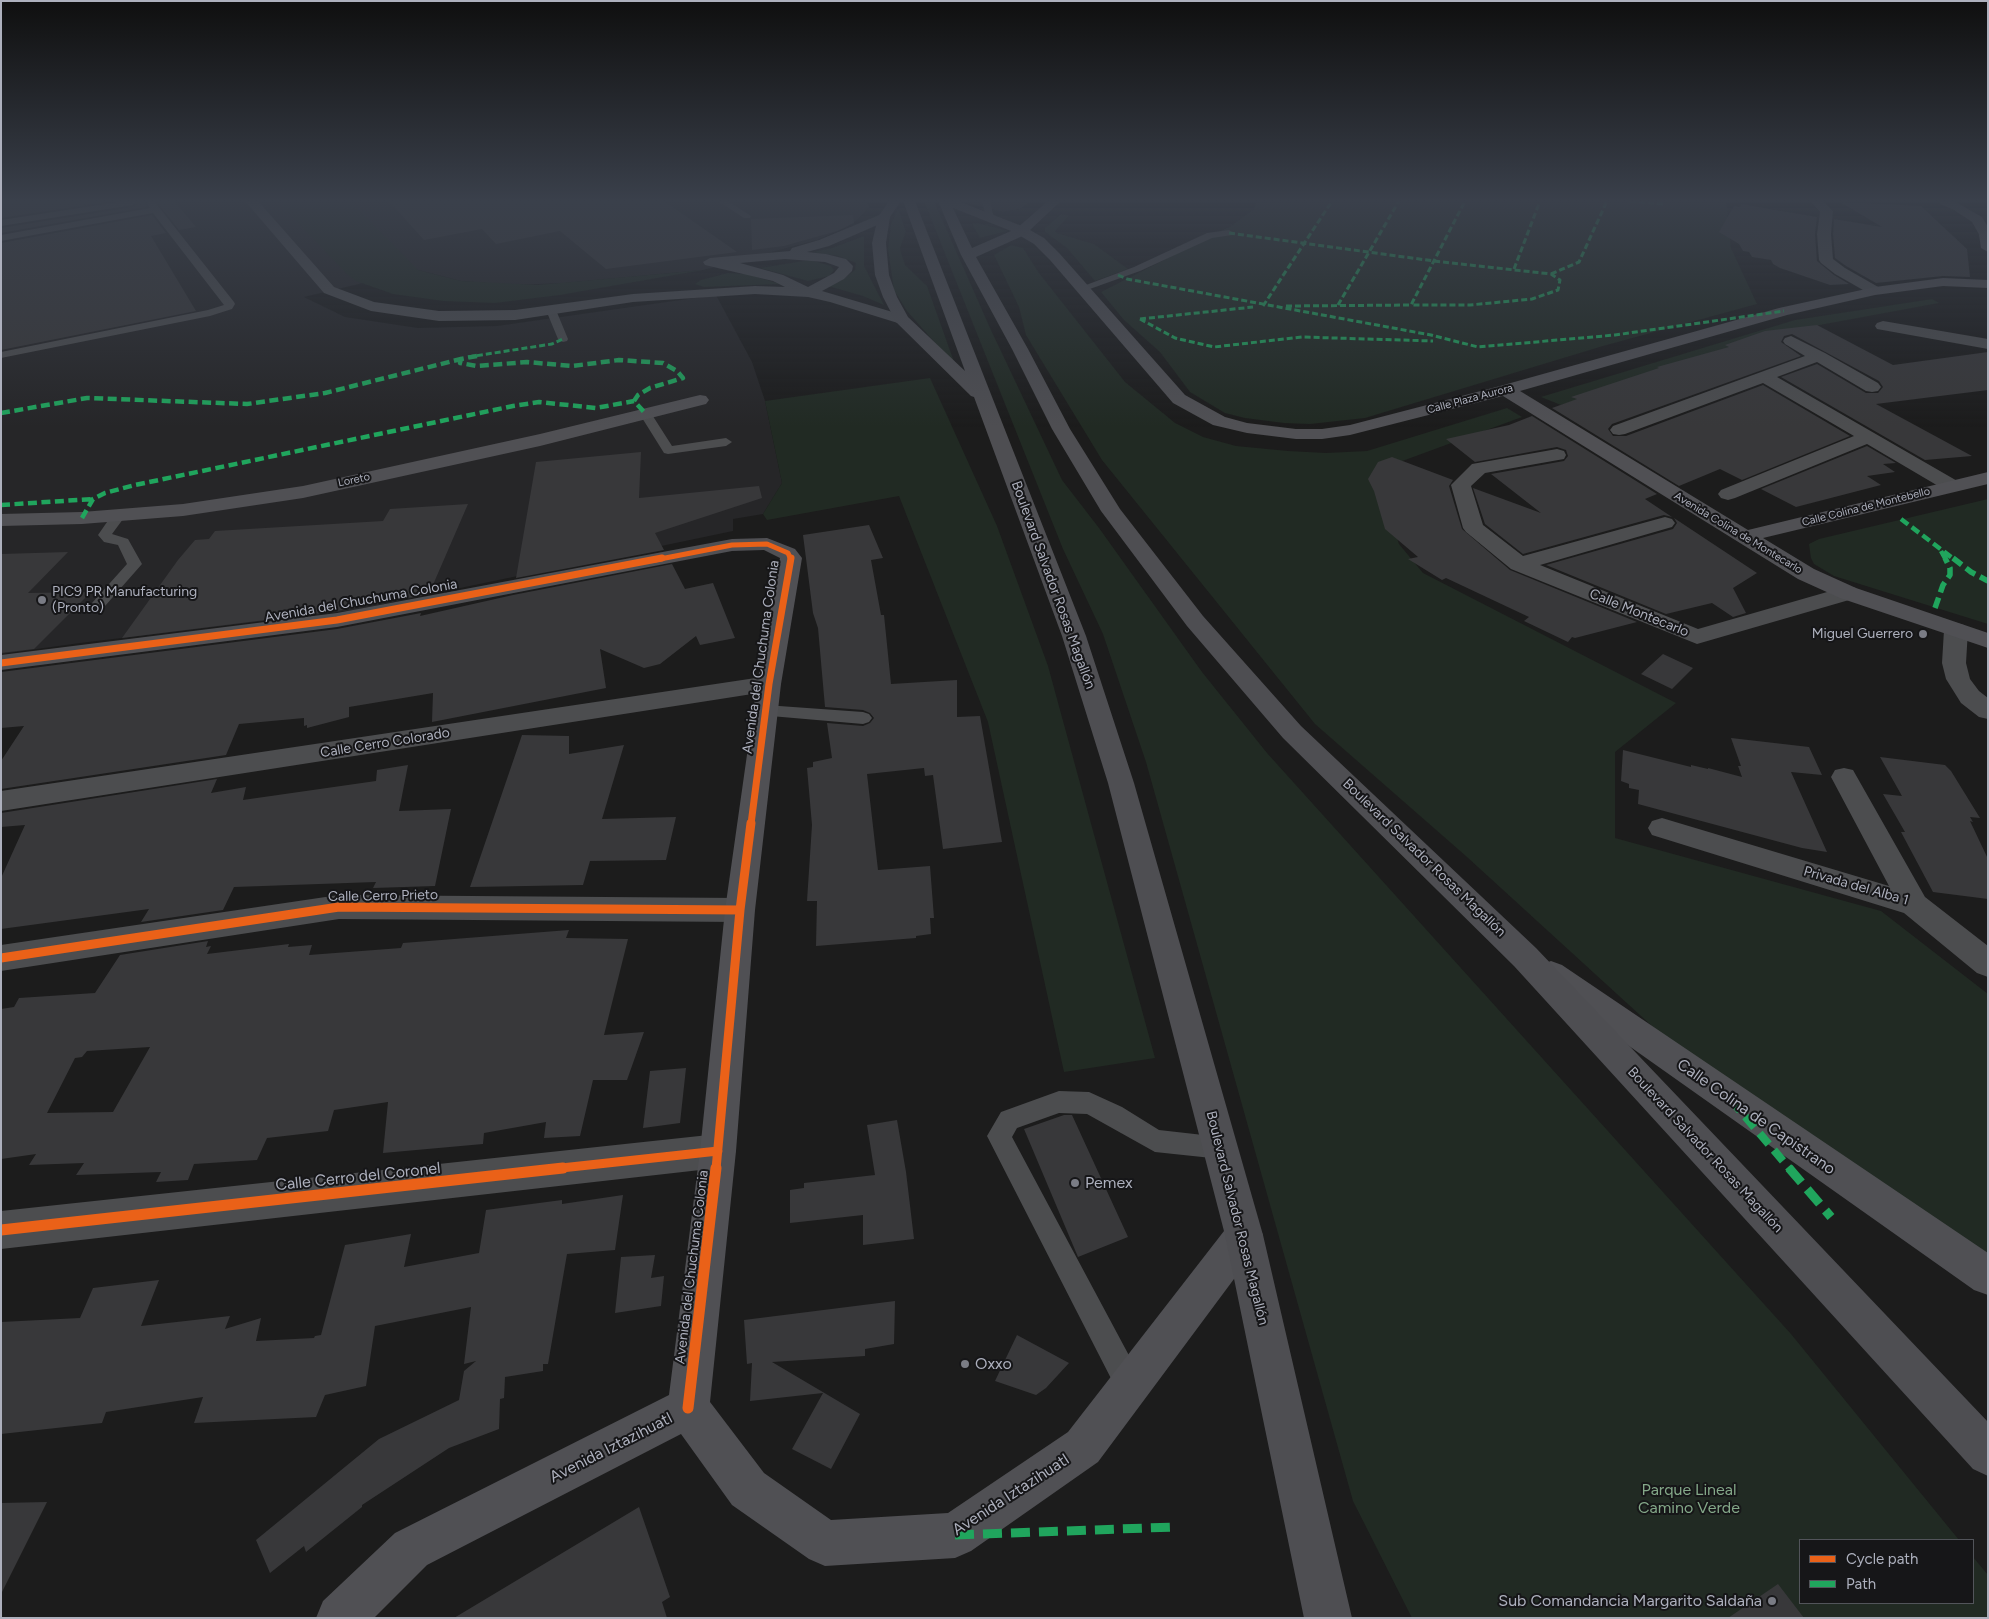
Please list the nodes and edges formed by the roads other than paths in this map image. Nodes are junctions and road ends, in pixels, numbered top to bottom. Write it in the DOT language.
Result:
graph roads {
  1 [pos="208,277"];
  2 [pos="317,277"];
  3 [pos="773,277"];
  4 [pos="838,277"];
  5 [pos="883,277"];
  6 [pos="937,277"];
  7 [pos="980,277"];
  8 [pos="1072,277"];
  9 [pos="1116,277"];
  10 [pos="1850,277"];
  11 [pos="670,284"];
  12 [pos="1988,284"];
  13 [pos="1083,288"];
  14 [pos="1875,291"];
  15 [pos="808,294"];
  16 [pos="633,298"];
  17 [pos="551,310"];
  18 [pos="901,319"];
  19 [pos="1883,326"];
  20 [pos="564,339"];
  21 [pos="1791,341"];
  22 [pos="1988,344"];
  23 [pos="1,356"];
  24 [pos="1819,356"];
  25 [pos="1764,378"];
  26 [pos="1872,387"];
  27 [pos="1506,390"];
  28 [pos="982,397"];
  29 [pos="700,400"];
  30 [pos="645,413"];
  31 [pos="1619,430"];
  32 [pos="1868,437"];
  33 [pos="726,442"];
  34 [pos="1557,455"];
  35 [pos="1988,478"];
  36 [pos="1952,486"];
  37 [pos="1728,494"];
  38 [pos="119,515"];
  39 [pos="1,520"];
  40 [pos="1665,523"];
  41 [pos="1743,537"];
  42 [pos="1519,564"];
  43 [pos="1848,594"];
  44 [pos="100,603"];
  45 [pos="1956,630"];
  46 [pos="1988,640"];
  47 [pos="1,663"];
  48 [pos="767,698"];
  49 [pos="1988,711"];
  50 [pos="863,718"];
  51 [pos="1844,777"];
  52 [pos="1,801"];
  53 [pos="1662,828"];
  54 [pos="1914,905"];
  55 [pos="740,910"];
  56 [pos="1526,956"];
  57 [pos="1,958"];
  58 [pos="1988,964"];
  59 [pos="1221,1148"];
  60 [pos="718,1151"];
  61 [pos="1,1230"];
  62 [pos="1244,1235"];
  63 [pos="1988,1276"];
  64 [pos="1130,1386"];
  65 [pos="688,1408"];
  66 [pos="1988,1454"];
  67 [pos="340,1618"];
  68 [pos="1328,1618"];
  1 -- 23 [label="lane"];
  2 -- 17 [label="main road"];
  3 -- 15 [label="main road"];
  4 -- 15 [label="main road"];
  5 -- 18 [label="highway"];
  6 -- 28 [label="highway, Boulevard Salvador Rosas Magallón"];
  7 -- 56 [label="highway, Boulevard Salvador Rosas Magallón"];
  8 -- 13 [label="street, Calle Plaza Aurora"];
  9 -- 13 [label="lane"];
  10 -- 14 [label="street"];
  11 -- 16 [label="main road"];
  12 -- 14 [label="street, Calle Plaza Aurora"];
  13 -- 27 [label="street, Calle Plaza Aurora"];
  14 -- 27 [label="street, Calle Plaza Aurora"];
  15 -- 16 [label="main road"];
  15 -- 18 [label="main road"];
  16 -- 17 [label="main road"];
  17 -- 20 [label="lane"];
  18 -- 28 [label="highway"];
  19 -- 22 [label="street"];
  21 -- 24 [label="street"];
  24 -- 25 [label="street"];
  24 -- 26 [label="street"];
  25 -- 31 [label="street"];
  25 -- 32 [label="street"];
  27 -- 41 [label="street, Avenida Colina de Montecarlo"];
  28 -- 59 [label="highway, Boulevard Salvador Rosas Magallón"];
  29 -- 30 [label="street, Loreto"];
  30 -- 33 [label="lane"];
  30 -- 38 [label="street, Loreto"];
  32 -- 36 [label="street"];
  32 -- 37 [label="street"];
  34 -- 42 [label="street, Calle Montecarlo"];
  35 -- 36 [label="street, Calle Colina de Montebello"];
  36 -- 41 [label="street, Calle Colina de Montebello"];
  38 -- 39 [label="street, Loreto"];
  38 -- 44 [label="lane"];
  40 -- 42 [label="street"];
  41 -- 43 [label="street, Avenida Colina de Montecarlo"];
  42 -- 43 [label="street, Calle Montecarlo"];
  43 -- 45 [label="street, Avenida Colina de Montecarlo"];
  45 -- 46 [label="street, Avenida Colina de Montecarlo"];
  45 -- 49 [label="street"];
  47 -- 48 [label="street, Avenida del Chuchuma Colonia"];
  48 -- 50 [label="lane"];
  48 -- 52 [label="street, Calle Cerro Colorado"];
  48 -- 55 [label="street, Avenida del Chuchuma Colonia"];
  51 -- 54 [label="street, Privada del Alba 1"];
  53 -- 54 [label="street, Privada del Alba 1"];
  54 -- 58 [label="street"];
  55 -- 57 [label="street, Calle Cerro Prieto"];
  55 -- 60 [label="street, Avenida del Chuchuma Colonia"];
  56 -- 63 [label="street, Calle Colina de Capistrano"];
  56 -- 66 [label="highway, Boulevard Salvador Rosas Magallón"];
  59 -- 62 [label="highway, Boulevard Salvador Rosas Magallón"];
  59 -- 64 [label="lane"];
  60 -- 61 [label="street, Calle Cerro del Coronel"];
  60 -- 65 [label="street, Avenida del Chuchuma Colonia"];
  62 -- 64 [label="street, Avenida Iztazihuatl"];
  62 -- 68 [label="highway, Boulevard Salvador Rosas Magallón"];
  64 -- 65 [label="street, Avenida Iztazihuatl"];
  65 -- 67 [label="street, Avenida Iztazihuatl"];
}
